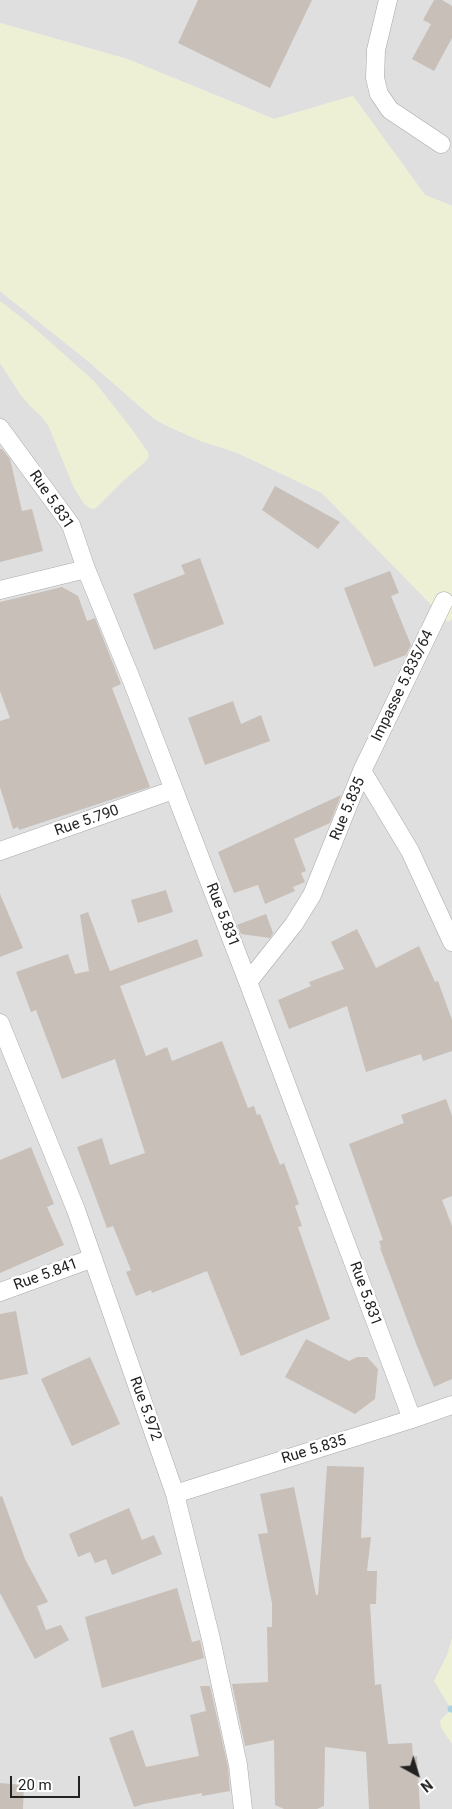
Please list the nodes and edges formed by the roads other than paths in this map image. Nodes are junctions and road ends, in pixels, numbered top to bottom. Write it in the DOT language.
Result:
graph roads {
  1 [pos="388,0"];
  2 [pos="441,144"];
  3 [pos="0,428"];
  4 [pos="86,569"];
  5 [pos="0,590"];
  6 [pos="444,601"];
  7 [pos="362,771"];
  8 [pos="173,790"];
  9 [pos="0,852"];
  10 [pos="452,942"];
  11 [pos="248,982"];
  12 [pos="0,1023"];
  13 [pos="92,1258"];
  14 [pos="0,1292"];
  15 [pos="452,1405"];
  16 [pos="412,1420"];
  17 [pos="175,1494"];
  18 [pos="243,1809"];
  1 -- 2 [label="street"];
  3 -- 4 [label="street, Rue 5.831"];
  4 -- 5 [label="street"];
  4 -- 8 [label="street, Rue 5.831"];
  6 -- 7 [label="street, Impasse 5.835/64"];
  7 -- 10 [label="street, Rue 5.835"];
  7 -- 11 [label="street, Rue 5.835"];
  8 -- 9 [label="street, Rue 5.790"];
  8 -- 11 [label="street, Rue 5.831"];
  11 -- 16 [label="street, Rue 5.831"];
  12 -- 13 [label="street, Rue 5.972"];
  13 -- 14 [label="street, Rue 5.841"];
  13 -- 17 [label="street, Rue 5.972"];
  15 -- 16 [label="street, Rue 5.835"];
  16 -- 17 [label="street, Rue 5.835"];
  17 -- 18 [label="street, Rue 5.972"];
}
